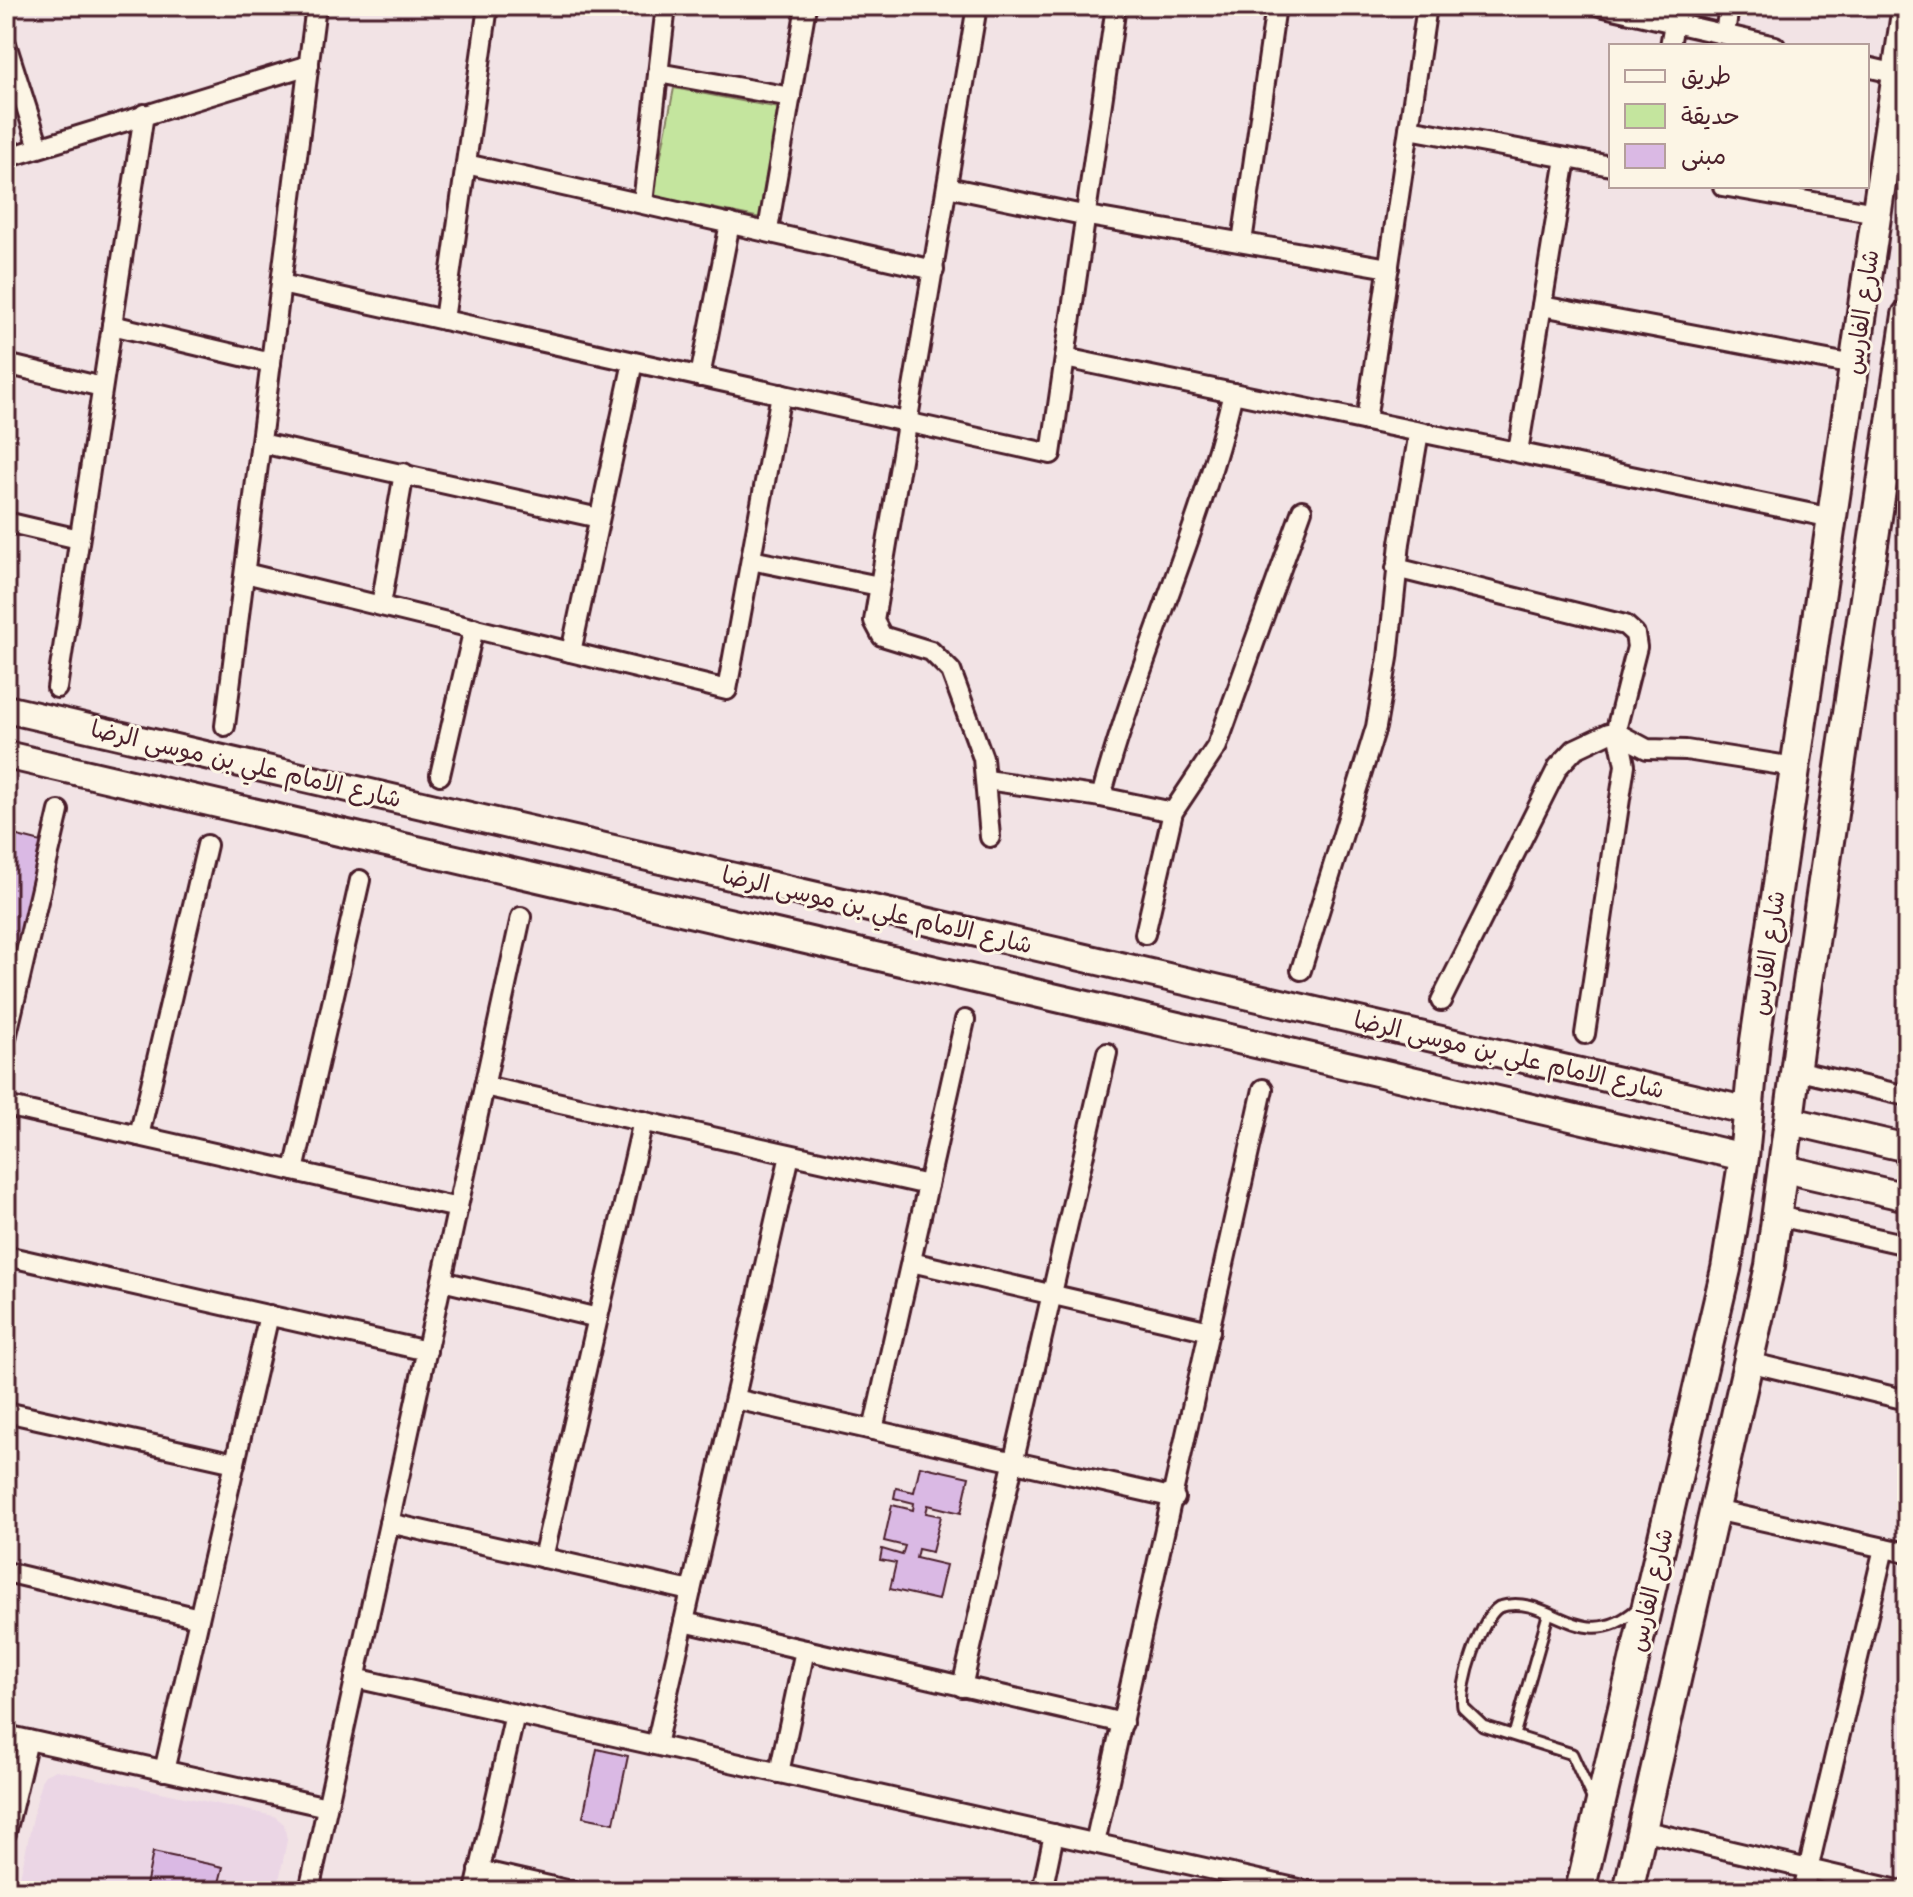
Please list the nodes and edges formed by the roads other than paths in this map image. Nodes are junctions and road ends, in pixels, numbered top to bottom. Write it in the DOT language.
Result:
graph roads {
  1 [pos="316,6"];
  2 [pos="488,6"];
  3 [pos="666,6"];
  4 [pos="806,6"];
  5 [pos="977,6"];
  6 [pos="1276,6"];
  7 [pos="1427,6"];
  8 [pos="1600,6"];
  9 [pos="1729,6"];
  10 [pos="1907,6"];
  11 [pos="1110,7"];
  12 [pos="1674,23"];
  13 [pos="1725,34"];
  14 [pos="6,44"];
  15 [pos="1670,44"];
  16 [pos="1767,44"];
  17 [pos="309,65"];
  18 [pos="1869,67"];
  19 [pos="658,73"];
  20 [pos="1897,74"];
  21 [pos="791,97"];
  22 [pos="144,114"];
  23 [pos="1409,129"];
  24 [pos="39,147"];
  25 [pos="6,158"];
  26 [pos="1566,158"];
  27 [pos="466,164"];
  28 [pos="1609,166"];
  29 [pos="947,187"];
  30 [pos="1734,188"];
  31 [pos="643,203"];
  32 [pos="1876,213"];
  33 [pos="1088,216"];
  34 [pos="730,223"];
  35 [pos="768,230"];
  36 [pos="1242,242"];
  37 [pos="1389,268"];
  38 [pos="934,270"];
  39 [pos="281,284"];
  40 [pos="1542,306"];
  41 [pos="1907,315"];
  42 [pos="444,320"];
  43 [pos="112,325"];
  44 [pos="1065,358"];
  45 [pos="633,362"];
  46 [pos="271,363"];
  47 [pos="6,364"];
  48 [pos="1854,365"];
  49 [pos="700,377"];
  50 [pos="102,387"];
  51 [pos="1233,393"];
  52 [pos="781,394"];
  53 [pos="1366,421"];
  54 [pos="905,422"];
  55 [pos="1419,432"];
  56 [pos="261,443"];
  57 [pos="1897,448"];
  58 [pos="1518,452"];
  59 [pos="404,473"];
  60 [pos="1302,510"];
  61 [pos="599,518"];
  62 [pos="1832,518"];
  63 [pos="6,522"];
  64 [pos="79,539"];
  65 [pos="751,560"];
  66 [pos="1396,568"];
  67 [pos="245,573"];
  68 [pos="879,586"];
  69 [pos="381,605"];
  70 [pos="474,628"];
  71 [pos="571,652"];
  72 [pos="57,688"];
  73 [pos="6,709"];
  74 [pos="225,726"];
  75 [pos="1617,733"];
  76 [pos="6,755"];
  77 [pos="1795,767"];
  78 [pos="440,775"];
  79 [pos="987,780"];
  80 [pos="1101,797"];
  81 [pos="59,811"];
  82 [pos="1173,812"];
  83 [pos="990,837"];
  84 [pos="207,845"];
  85 [pos="360,880"];
  86 [pos="521,917"];
  87 [pos="1145,934"];
  88 [pos="1301,970"];
  89 [pos="13,975"];
  90 [pos="1441,1001"];
  91 [pos="965,1020"];
  92 [pos="1585,1034"];
  93 [pos="6,1038"];
  94 [pos="1107,1053"];
  95 [pos="1795,1070"];
  96 [pos="484,1086"];
  97 [pos="1641,1086"];
  98 [pos="1263,1089"];
  99 [pos="1907,1096"];
  100 [pos="6,1106"];
  101 [pos="1749,1111"];
  102 [pos="643,1121"];
  103 [pos="1791,1121"];
  104 [pos="1631,1130"];
  105 [pos="139,1136"];
  106 [pos="1907,1148"];
  107 [pos="790,1155"];
  108 [pos="1744,1157"];
  109 [pos="1785,1169"];
  110 [pos="294,1171"];
  111 [pos="928,1185"];
  112 [pos="1907,1197"];
  113 [pos="458,1208"];
  114 [pos="1778,1216"];
  115 [pos="1907,1245"];
  116 [pos="6,1256"];
  117 [pos="911,1262"];
  118 [pos="442,1281"];
  119 [pos="1051,1294"];
  120 [pos="269,1315"];
  121 [pos="598,1318"];
  122 [pos="1210,1331"];
  123 [pos="427,1351"];
  124 [pos="1748,1362"];
  125 [pos="735,1399"];
  126 [pos="1907,1400"];
  127 [pos="6,1412"];
  128 [pos="873,1430"];
  129 [pos="1013,1462"];
  130 [pos="235,1463"];
  131 [pos="1175,1498"];
  132 [pos="1715,1510"];
  133 [pos="389,1523"];
  134 [pos="1884,1548"];
  135 [pos="1907,1553"];
  136 [pos="543,1558"];
  137 [pos="6,1572"];
  138 [pos="691,1591"];
  139 [pos="1650,1594"];
  140 [pos="1548,1615"];
  141 [pos="199,1618"];
  142 [pos="684,1622"];
  143 [pos="805,1650"];
  144 [pos="355,1678"];
  145 [pos="962,1687"];
  146 [pos="515,1714"];
  147 [pos="1123,1723"];
  148 [pos="6,1735"];
  149 [pos="1514,1735"];
  150 [pos="28,1740"];
  151 [pos="656,1745"];
  152 [pos="164,1771"];
  153 [pos="779,1773"];
  154 [pos="327,1807"];
  155 [pos="1595,1825"];
  156 [pos="1642,1830"];
  157 [pos="6,1833"];
  158 [pos="1054,1834"];
  159 [pos="1095,1843"];
  160 [pos="1808,1869"];
  161 [pos="479,1870"];
  162 [pos="1232,1883"];
  163 [pos="309,1891"];
  164 [pos="475,1891"];
  165 [pos="571,1891"];
  166 [pos="1042,1891"];
  167 [pos="1308,1891"];
  168 [pos="1580,1891"];
  169 [pos="1628,1891"];
  170 [pos="1803,1891"];
  171 [pos="1902,1891"];
  1 -- 17 [label="street"];
  2 -- 27 [label="street"];
  3 -- 19 [label="street"];
  4 -- 21 [label="street"];
  5 -- 29 [label="street"];
  6 -- 36 [label="street"];
  7 -- 23 [label="street"];
  8 -- 12 [label="street"];
  9 -- 13 [label="street"];
  10 -- 20 [label="main road, شارع الفارس"];
  11 -- 33 [label="street"];
  12 -- 13 [label="street"];
  12 -- 15 [label="street"];
  13 -- 16 [label="street"];
  14 -- 24 [label="street"];
  17 -- 22 [label="street"];
  17 -- 39 [label="street"];
  18 -- 20 [label="street"];
  19 -- 21 [label="street"];
  19 -- 31 [label="street"];
  20 -- 32 [label="main road, شارع الفارس"];
  21 -- 35 [label="street"];
  22 -- 24 [label="street"];
  22 -- 43 [label="street"];
  23 -- 26 [label="street"];
  23 -- 37 [label="street"];
  24 -- 25 [label="street"];
  26 -- 28 [label="street"];
  26 -- 40 [label="street"];
  27 -- 31 [label="street"];
  27 -- 42 [label="street"];
  29 -- 33 [label="street"];
  29 -- 38 [label="street"];
  30 -- 32 [label="street"];
  31 -- 34 [label="street"];
  32 -- 48 [label="main road, شارع الفارس"];
  33 -- 36 [label="street"];
  33 -- 44 [label="street"];
  34 -- 35 [label="street"];
  34 -- 49 [label="street"];
  35 -- 38 [label="street"];
  36 -- 37 [label="street"];
  37 -- 53 [label="street"];
  38 -- 54 [label="street"];
  39 -- 42 [label="street"];
  39 -- 46 [label="street"];
  40 -- 48 [label="street"];
  40 -- 58 [label="street"];
  41 -- 57 [label="main road, شارع الفارس"];
  42 -- 45 [label="street"];
  43 -- 46 [label="street"];
  43 -- 50 [label="street"];
  44 -- 51 [label="street"];
  44 -- 54 [label="street"];
  45 -- 49 [label="street"];
  45 -- 61 [label="street"];
  46 -- 56 [label="street"];
  47 -- 50 [label="street"];
  48 -- 62 [label="main road, شارع الفارس"];
  49 -- 52 [label="street"];
  50 -- 64 [label="street"];
  51 -- 53 [label="street"];
  51 -- 80 [label="street"];
  52 -- 54 [label="street"];
  52 -- 65 [label="street"];
  53 -- 55 [label="street"];
  54 -- 68 [label="street"];
  55 -- 58 [label="street"];
  55 -- 66 [label="street"];
  56 -- 59 [label="street"];
  56 -- 67 [label="street"];
  57 -- 95 [label="main road, شارع الفارس"];
  58 -- 62 [label="street"];
  59 -- 61 [label="street"];
  59 -- 69 [label="street"];
  60 -- 82 [label="street"];
  61 -- 71 [label="street"];
  62 -- 77 [label="main road, شارع الفارس"];
  63 -- 64 [label="street"];
  64 -- 72 [label="street"];
  65 -- 68 [label="street"];
  65 -- 71 [label="street"];
  66 -- 75 [label="street"];
  66 -- 88 [label="street"];
  67 -- 69 [label="street"];
  67 -- 74 [label="street"];
  68 -- 79 [label="street"];
  69 -- 70 [label="street"];
  70 -- 71 [label="street"];
  70 -- 78 [label="street"];
  73 -- 97 [label="main road, شارع الامام علي بن موسى الرضا"];
  75 -- 77 [label="street"];
  75 -- 90 [label="street"];
  75 -- 92 [label="street"];
  76 -- 104 [label="main road, شارع الامام علي بن موسى الرضا"];
  77 -- 101 [label="main road, شارع الفارس"];
  79 -- 80 [label="street"];
  79 -- 83 [label="street"];
  80 -- 82 [label="street"];
  81 -- 89 [label="street"];
  82 -- 87 [label="street"];
  84 -- 105 [label="street"];
  85 -- 110 [label="street"];
  86 -- 96 [label="street"];
  89 -- 93 [label="street"];
  91 -- 111 [label="street"];
  94 -- 119 [label="street"];
  95 -- 99 [label="street"];
  95 -- 103 [label="main road, شارع الفارس"];
  96 -- 102 [label="street"];
  96 -- 113 [label="street"];
  97 -- 101 [label="main road, شارع الامام علي بن موسى الرضا"];
  97 -- 104 [label="main road"];
  98 -- 122 [label="street"];
  100 -- 105 [label="street"];
  101 -- 103 [label="main road"];
  101 -- 108 [label="main road, شارع الفارس"];
  102 -- 107 [label="street"];
  102 -- 121 [label="street"];
  103 -- 106 [label="main road"];
  103 -- 109 [label="main road, شارع الفارس"];
  104 -- 108 [label="main road, شارع الامام علي بن موسى الرضا"];
  105 -- 110 [label="street"];
  107 -- 111 [label="street"];
  107 -- 125 [label="street"];
  108 -- 109 [label="main road"];
  108 -- 139 [label="main road, شارع الفارس"];
  109 -- 112 [label="main road"];
  109 -- 114 [label="main road, شارع الفارس"];
  110 -- 113 [label="street"];
  111 -- 117 [label="street"];
  113 -- 118 [label="street"];
  114 -- 115 [label="street"];
  114 -- 124 [label="main road, شارع الفارس"];
  116 -- 120 [label="street"];
  117 -- 119 [label="street"];
  117 -- 128 [label="street"];
  118 -- 121 [label="street"];
  118 -- 123 [label="street"];
  119 -- 122 [label="street"];
  119 -- 129 [label="street"];
  120 -- 123 [label="street"];
  120 -- 130 [label="street"];
  121 -- 136 [label="street"];
  122 -- 131 [label="street"];
  123 -- 133 [label="street"];
  124 -- 126 [label="street"];
  124 -- 132 [label="main road, شارع الفارس"];
  125 -- 128 [label="street"];
  125 -- 138 [label="street"];
  127 -- 130 [label="street"];
  128 -- 129 [label="street"];
  129 -- 131 [label="street"];
  129 -- 145 [label="street"];
  130 -- 141 [label="street"];
  131 -- 147 [label="street"];
  132 -- 134 [label="street"];
  132 -- 156 [label="main road, شارع الفارس"];
  133 -- 136 [label="street"];
  133 -- 144 [label="street"];
  134 -- 135 [label="street"];
  134 -- 160 [label="street"];
  136 -- 138 [label="street"];
  137 -- 141 [label="street"];
  138 -- 142 [label="street"];
  139 -- 140 [label="lane"];
  139 -- 155 [label="main road, شارع الفارس"];
  140 -- 149 [label="lane"];
  140 -- 149 [label="lane"];
  141 -- 152 [label="street"];
  142 -- 143 [label="street"];
  142 -- 151 [label="street"];
  143 -- 145 [label="street"];
  143 -- 153 [label="street"];
  144 -- 146 [label="street"];
  144 -- 154 [label="street"];
  145 -- 147 [label="street"];
  146 -- 151 [label="street"];
  146 -- 161 [label="street"];
  147 -- 159 [label="street"];
  148 -- 150 [label="street"];
  149 -- 155 [label="lane"];
  150 -- 152 [label="street"];
  150 -- 157 [label="street"];
  151 -- 153 [label="street"];
  152 -- 154 [label="street"];
  153 -- 158 [label="street"];
  154 -- 163 [label="street"];
  155 -- 168 [label="main road, شارع الفارس"];
  156 -- 160 [label="street"];
  156 -- 169 [label="main road, شارع الفارس"];
  158 -- 159 [label="street"];
  158 -- 166 [label="street"];
  159 -- 162 [label="street"];
  160 -- 170 [label="street"];
  160 -- 171 [label="street"];
  161 -- 164 [label="street"];
  161 -- 165 [label="street"];
  162 -- 167 [label="street"];
}
